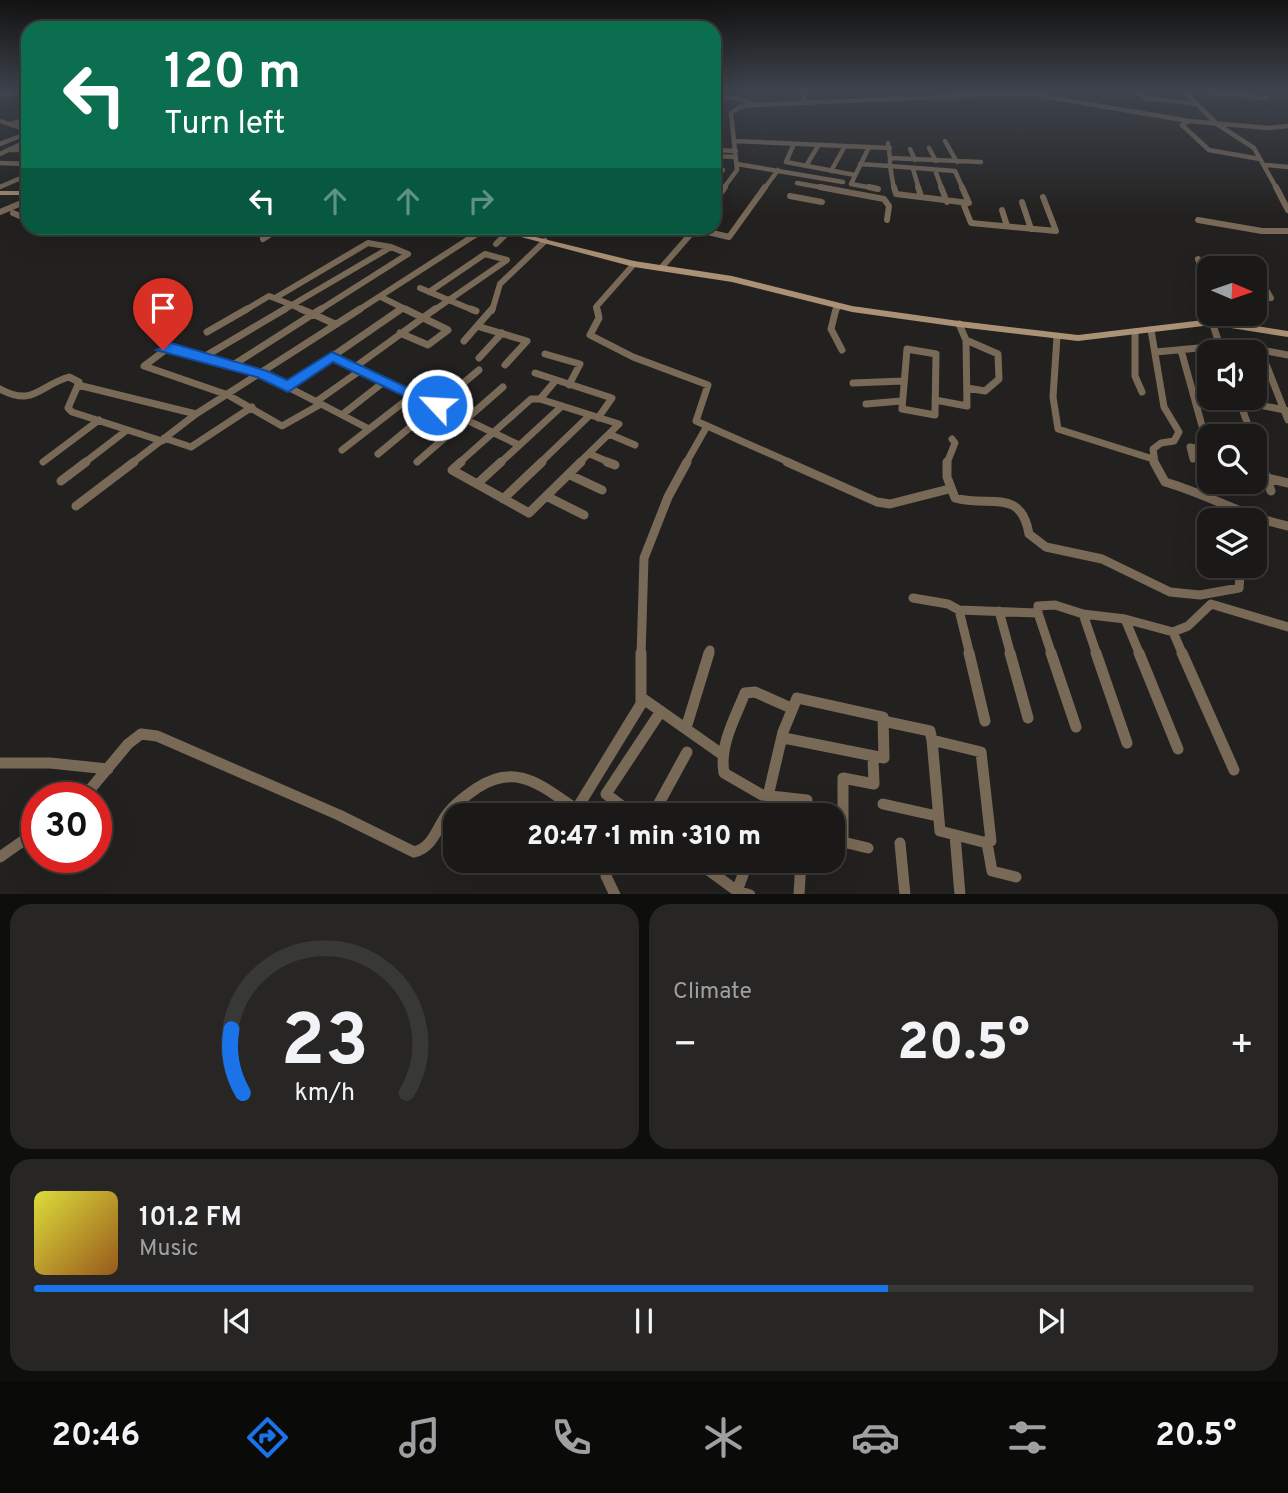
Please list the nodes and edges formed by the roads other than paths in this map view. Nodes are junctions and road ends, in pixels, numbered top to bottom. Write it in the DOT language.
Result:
graph roads {
  1 [pos="733,133"];
  2 [pos="1189,133"];
  3 [pos="1231,133"];
  4 [pos="21,134"];
  5 [pos="734,141"];
  6 [pos="945,141"];
  7 [pos="0,144"];
  8 [pos="21,144"];
  9 [pos="805,145"];
  10 [pos="889,145"];
  11 [pos="795,146"];
  12 [pos="818,146"];
  13 [pos="845,146"];
  14 [pos="869,147"];
  15 [pos="929,148"];
  16 [pos="910,149"];
  17 [pos="8,150"];
  18 [pos="21,150"];
  19 [pos="1,153"];
  20 [pos="721,153"];
  21 [pos="721,157"];
  22 [pos="978,157"];
  23 [pos="736,158"];
  24 [pos="890,158"];
  25 [pos="1260,159"];
  26 [pos="915,160"];
  27 [pos="936,161"];
  28 [pos="957,162"];
  29 [pos="0,163"];
  30 [pos="21,164"];
  31 [pos="860,164"];
  32 [pos="1266,165"];
  33 [pos="806,166"];
  34 [pos="1288,167"];
  35 [pos="890,168"];
  36 [pos="913,169"];
  37 [pos="778,170"];
  38 [pos="935,170"];
  39 [pos="831,171"];
  40 [pos="802,175"];
  41 [pos="855,175"];
  42 [pos="21,179"];
  43 [pos="843,182"];
  44 [pos="797,183"];
  45 [pos="723,189"];
  46 [pos="878,189"];
  47 [pos="0,190"];
  48 [pos="21,192"];
  49 [pos="721,192"];
  50 [pos="921,196"];
  51 [pos="1043,197"];
  52 [pos="822,202"];
  53 [pos="947,202"];
  54 [pos="1022,202"];
  55 [pos="963,203"];
  56 [pos="19,204"];
  57 [pos="1002,210"];
  58 [pos="1288,210"];
  59 [pos="0,212"];
  60 [pos="13,213"];
  61 [pos="21,217"];
  62 [pos="887,220"];
  63 [pos="1198,220"];
  64 [pos="1007,226"];
  65 [pos="1031,229"];
  66 [pos="1288,231"];
  67 [pos="269,235"];
  68 [pos="477,235"];
  69 [pos="504,235"];
  70 [pos="528,235"];
  71 [pos="690,235"];
  72 [pos="721,235"];
  73 [pos="263,239"];
  74 [pos="545,241"];
  75 [pos="496,244"];
  76 [pos="391,247"];
  77 [pos="634,264"];
  78 [pos="662,267"];
  79 [pos="420,288"];
  80 [pos="429,292"];
  81 [pos="381,297"];
  82 [pos="275,298"];
  83 [pos="451,301"];
  84 [pos="292,305"];
  85 [pos="838,306"];
  86 [pos="401,309"];
  87 [pos="476,311"];
  88 [pos="313,314"];
  89 [pos="422,318"];
  90 [pos="335,324"];
  91 [pos="959,324"];
  92 [pos="1197,324"];
  93 [pos="1239,326"];
  94 [pos="480,327"];
  95 [pos="1151,330"];
  96 [pos="207,332"];
  97 [pos="1135,332"];
  98 [pos="400,333"];
  99 [pos="502,333"];
  100 [pos="1288,334"];
  101 [pos="1057,337"];
  102 [pos="966,340"];
  103 [pos="464,341"];
  104 [pos="1197,349"];
  105 [pos="842,350"];
  106 [pos="1181,350"];
  107 [pos="1267,350"];
  108 [pos="1156,352"];
  109 [pos="545,354"];
  110 [pos="1288,355"];
  111 [pos="332,356"];
  112 [pos="202,358"];
  113 [pos="479,358"];
  114 [pos="233,365"];
  115 [pos="505,365"];
  116 [pos="1267,366"];
  117 [pos="358,369"];
  118 [pos="480,370"];
  119 [pos="535,373"];
  120 [pos="262,374"];
  121 [pos="556,380"];
  122 [pos="385,381"];
  123 [pos="903,381"];
  124 [pos="853,383"];
  125 [pos="78,385"];
  126 [pos="569,385"];
  127 [pos="288,387"];
  128 [pos="503,387"];
  129 [pos="967,388"];
  130 [pos="0,389"];
  131 [pos="1142,392"];
  132 [pos="1193,393"];
  133 [pos="1197,394"];
  134 [pos="228,395"];
  135 [pos="414,395"];
  136 [pos="540,399"];
  137 [pos="935,400"];
  138 [pos="901,401"];
  139 [pos="320,402"];
  140 [pos="866,404"];
  141 [pos="437,405"];
  142 [pos="562,406"];
  143 [pos="1267,406"];
  144 [pos="252,407"];
  145 [pos="1286,411"];
  146 [pos="196,414"];
  147 [pos="343,414"];
  148 [pos="594,416"];
  149 [pos="99,420"];
  150 [pos="465,420"];
  151 [pos="1288,420"];
  152 [pos="1202,424"];
  153 [pos="707,426"];
  154 [pos="127,429"];
  155 [pos="369,429"];
  156 [pos="493,433"];
  157 [pos="609,434"];
  158 [pos="952,439"];
  159 [pos="163,440"];
  160 [pos="519,445"];
  161 [pos="635,445"];
  162 [pos="1197,448"];
  163 [pos="342,450"];
  164 [pos="378,454"];
  165 [pos="590,454"];
  166 [pos="1153,459"];
  167 [pos="1193,459"];
  168 [pos="43,462"];
  169 [pos="417,462"];
  170 [pos="615,465"];
  171 [pos="570,475"];
  172 [pos="1267,478"];
  173 [pos="61,481"];
  174 [pos="1288,483"];
  175 [pos="477,484"];
  176 [pos="949,489"];
  177 [pos="602,490"];
  178 [pos="1271,491"];
  179 [pos="548,497"];
  180 [pos="503,499"];
  181 [pos="76,506"];
  182 [pos="1225,508"];
  183 [pos="584,515"];
  184 [pos="1267,522"];
  185 [pos="1288,526"];
  186 [pos="1240,578"];
  187 [pos="913,598"];
  188 [pos="959,610"];
  189 [pos="999,611"];
  190 [pos="1038,613"];
  191 [pos="1083,614"];
  192 [pos="1125,619"];
  193 [pos="1288,627"];
  194 [pos="1173,632"];
  195 [pos="710,650"];
  196 [pos="642,698"];
  197 [pos="791,708"];
  198 [pos="661,711"];
  199 [pos="1028,719"];
  200 [pos="883,721"];
  201 [pos="985,721"];
  202 [pos="1076,727"];
  203 [pos="686,728"];
  204 [pos="783,738"];
  205 [pos="933,740"];
  206 [pos="1127,743"];
  207 [pos="1178,749"];
  208 [pos="687,752"];
  209 [pos="723,755"];
  210 [pos="873,758"];
  211 [pos="0,763"];
  212 [pos="108,769"];
  213 [pos="1234,770"];
  214 [pos="97,782"];
  215 [pos="768,796"];
  216 [pos="807,800"];
  217 [pos="460,803"];
  218 [pos="568,803"];
  219 [pos="588,803"];
  220 [pos="618,803"];
  221 [pos="659,803"];
  222 [pos="883,804"];
  223 [pos="937,817"];
  224 [pos="443,821"];
  225 [pos="955,835"];
  226 [pos="21,842"];
  227 [pos="900,843"];
  228 [pos="988,843"];
  229 [pos="868,848"];
  230 [pos="0,857"];
  231 [pos="606,873"];
  232 [pos="714,873"];
  233 [pos="746,873"];
  234 [pos="800,873"];
  235 [pos="1016,877"];
  236 [pos="744,893"];
  237 [pos="615,894"];
  238 [pos="799,894"];
  239 [pos="905,894"];
  240 [pos="960,894"];
  1 -- 5 [label="street"];
  2 -- 25 [label="street"];
  3 -- 25 [label="street"];
  4 -- 7 [label="street"];
  5 -- 11 [label="street"];
  5 -- 23 [label="street"];
  6 -- 28 [label="street"];
  8 -- 17 [label="street"];
  9 -- 10 [label="street"];
  9 -- 11 [label="street"];
  9 -- 12 [label="street"];
  10 -- 14 [label="street"];
  10 -- 24 [label="street"];
  11 -- 33 [label="street"];
  12 -- 13 [label="street"];
  12 -- 33 [label="street"];
  13 -- 14 [label="street"];
  13 -- 39 [label="street"];
  14 -- 31 [label="street"];
  15 -- 27 [label="street"];
  16 -- 26 [label="street"];
  17 -- 18 [label="street"];
  17 -- 19 [label="street"];
  20 -- 23 [label="street"];
  21 -- 23 [label="street"];
  22 -- 28 [label="street"];
  23 -- 37 [label="street"];
  23 -- 45 [label="street"];
  24 -- 26 [label="street"];
  24 -- 35 [label="street"];
  25 -- 32 [label="street"];
  26 -- 27 [label="street"];
  27 -- 28 [label="street"];
  29 -- 30 [label="street"];
  31 -- 35 [label="street"];
  31 -- 41 [label="street"];
  32 -- 34 [label="street"];
  32 -- 58 [label="street"];
  33 -- 39 [label="street"];
  35 -- 36 [label="street"];
  35 -- 50 [label="street"];
  36 -- 38 [label="street"];
  36 -- 50 [label="street"];
  37 -- 40 [label="street"];
  37 -- 72 [label="street"];
  38 -- 53 [label="street"];
  38 -- 55 [label="street"];
  39 -- 41 [label="street"];
  40 -- 43 [label="street"];
  40 -- 44 [label="street"];
  41 -- 46 [label="street"];
  42 -- 47 [label="street"];
  44 -- 52 [label="street"];
  44 -- 62 [label="street"];
  45 -- 49 [label="street"];
  47 -- 48 [label="street"];
  50 -- 53 [label="street"];
  51 -- 65 [label="street"];
  53 -- 55 [label="street"];
  54 -- 65 [label="street"];
  55 -- 64 [label="street"];
  56 -- 59 [label="street"];
  57 -- 64 [label="street"];
  60 -- 61 [label="street"];
  63 -- 66 [label="street"];
  64 -- 65 [label="street"];
  67 -- 73 [label="street"];
  68 -- 81 [label="street"];
  69 -- 75 [label="street"];
  70 -- 74 [label="street"];
  71 -- 78 [label="street"];
  74 -- 77 [label="street"];
  74 -- 94 [label="street"];
  76 -- 82 [label="street"];
  76 -- 84 [label="street"];
  76 -- 88 [label="street"];
  77 -- 78 [label="street"];
  77 -- 153 [label="street"];
  78 -- 85 [label="street"];
  79 -- 80 [label="street"];
  80 -- 83 [label="street"];
  80 -- 83 [label="street"];
  81 -- 86 [label="street"];
  81 -- 90 [label="street"];
  82 -- 84 [label="street"];
  82 -- 96 [label="street"];
  83 -- 87 [label="street"];
  83 -- 89 [label="street"];
  84 -- 88 [label="street"];
  84 -- 112 [label="street"];
  85 -- 91 [label="street"];
  85 -- 105 [label="street"];
  86 -- 89 [label="street"];
  86 -- 111 [label="street"];
  88 -- 90 [label="street"];
  88 -- 114 [label="street"];
  89 -- 98 [label="street"];
  89 -- 98 [label="street"];
  90 -- 120 [label="street"];
  91 -- 101 [label="street"];
  91 -- 102 [label="street"];
  92 -- 95 [label="street"];
  93 -- 100 [label="street"];
  94 -- 99 [label="street"];
  94 -- 103 [label="street"];
  95 -- 97 [label="street"];
  95 -- 108 [label="street"];
  97 -- 101 [label="street"];
  97 -- 131 [label="street"];
  98 -- 117 [label="street"];
  99 -- 113 [label="street"];
  99 -- 115 [label="street"];
  101 -- 166 [label="street"];
  102 -- 129 [label="street"];
  102 -- 129 [label="street"];
  104 -- 106 [label="street"];
  106 -- 108 [label="street"];
  106 -- 132 [label="street"];
  107 -- 110 [label="street"];
  108 -- 166 [label="street"];
  109 -- 126 [label="street"];
  111 -- 117 [label="street"];
  111 -- 127 [label="street"];
  112 -- 114 [label="street"];
  112 -- 134 [label="street"];
  114 -- 120 [label="street"];
  116 -- 145 [label="street"];
  117 -- 122 [label="street"];
  117 -- 139 [label="street"];
  118 -- 141 [label="street"];
  119 -- 121 [label="street"];
  120 -- 127 [label="street"];
  120 -- 134 [label="street"];
  121 -- 126 [label="street"];
  121 -- 136 [label="street"];
  122 -- 135 [label="street"];
  122 -- 147 [label="street"];
  123 -- 124 [label="street"];
  123 -- 137 [label="street"];
  123 -- 138 [label="street"];
  125 -- 130 [label="street"];
  125 -- 146 [label="street"];
  125 -- 149 [label="street"];
  126 -- 148 [label="street"];
  127 -- 139 [label="street"];
  128 -- 150 [label="street"];
  129 -- 137 [label="street"];
  132 -- 133 [label="street"];
  132 -- 152 [label="street"];
  134 -- 144 [label="street"];
  134 -- 146 [label="street"];
  135 -- 141 [label="street"];
  135 -- 155 [label="street"];
  136 -- 142 [label="street"];
  136 -- 156 [label="street"];
  137 -- 138 [label="street"];
  138 -- 140 [label="street"];
  139 -- 144 [label="street"];
  139 -- 147 [label="street"];
  141 -- 150 [label="street"];
  141 -- 164 [label="street"];
  142 -- 148 [label="street"];
  142 -- 160 [label="street"];
  143 -- 145 [label="street"];
  144 -- 159 [label="street"];
  145 -- 151 [label="street"];
  146 -- 159 [label="street"];
  147 -- 155 [label="street"];
  148 -- 157 [label="street"];
  148 -- 180 [label="street"];
  149 -- 154 [label="street"];
  149 -- 168 [label="street"];
  150 -- 156 [label="street"];
  150 -- 169 [label="street"];
  153 -- 176 [label="street"];
  153 -- 196 [label="street"];
  154 -- 159 [label="street"];
  154 -- 173 [label="street"];
  155 -- 163 [label="street"];
  156 -- 160 [label="street"];
  156 -- 175 [label="street"];
  157 -- 161 [label="street"];
  157 -- 165 [label="street"];
  158 -- 176 [label="street"];
  159 -- 181 [label="street"];
  160 -- 175 [label="street"];
  162 -- 167 [label="street"];
  165 -- 170 [label="street"];
  165 -- 171 [label="street"];
  166 -- 182 [label="street"];
  171 -- 177 [label="street"];
  171 -- 179 [label="street"];
  172 -- 174 [label="street"];
  172 -- 178 [label="street"];
  175 -- 180 [label="street"];
  176 -- 186 [label="street"];
  179 -- 180 [label="street"];
  179 -- 183 [label="street"];
  184 -- 185 [label="street"];
  187 -- 188 [label="street"];
  188 -- 189 [label="street"];
  188 -- 201 [label="street"];
  189 -- 190 [label="street"];
  189 -- 199 [label="street"];
  190 -- 191 [label="street"];
  190 -- 202 [label="street"];
  191 -- 192 [label="street"];
  191 -- 206 [label="street"];
  192 -- 194 [label="street"];
  192 -- 207 [label="street"];
  193 -- 194 [label="street"];
  194 -- 213 [label="street"];
  195 -- 203 [label="street"];
  196 -- 198 [label="street"];
  196 -- 219 [label="street"];
  197 -- 200 [label="street"];
  197 -- 204 [label="street"];
  197 -- 209 [label="street"];
  198 -- 203 [label="street"];
  198 -- 220 [label="street"];
  200 -- 205 [label="street"];
  200 -- 210 [label="street"];
  203 -- 209 [label="street"];
  204 -- 210 [label="street"];
  204 -- 215 [label="street"];
  205 -- 223 [label="street"];
  205 -- 228 [label="street"];
  208 -- 221 [label="street"];
  209 -- 215 [label="street"];
  210 -- 229 [label="street"];
  211 -- 212 [label="street"];
  212 -- 214 [label="street"];
  212 -- 224 [label="street"];
  215 -- 216 [label="street"];
  217 -- 218 [label="street"];
  222 -- 223 [label="street"];
  223 -- 225 [label="street"];
  225 -- 228 [label="street"];
  225 -- 240 [label="street"];
  226 -- 230 [label="street"];
  227 -- 239 [label="street"];
  228 -- 235 [label="street"];
  231 -- 237 [label="street"];
  232 -- 236 [label="street"];
  233 -- 236 [label="street"];
  234 -- 238 [label="street"];
}
